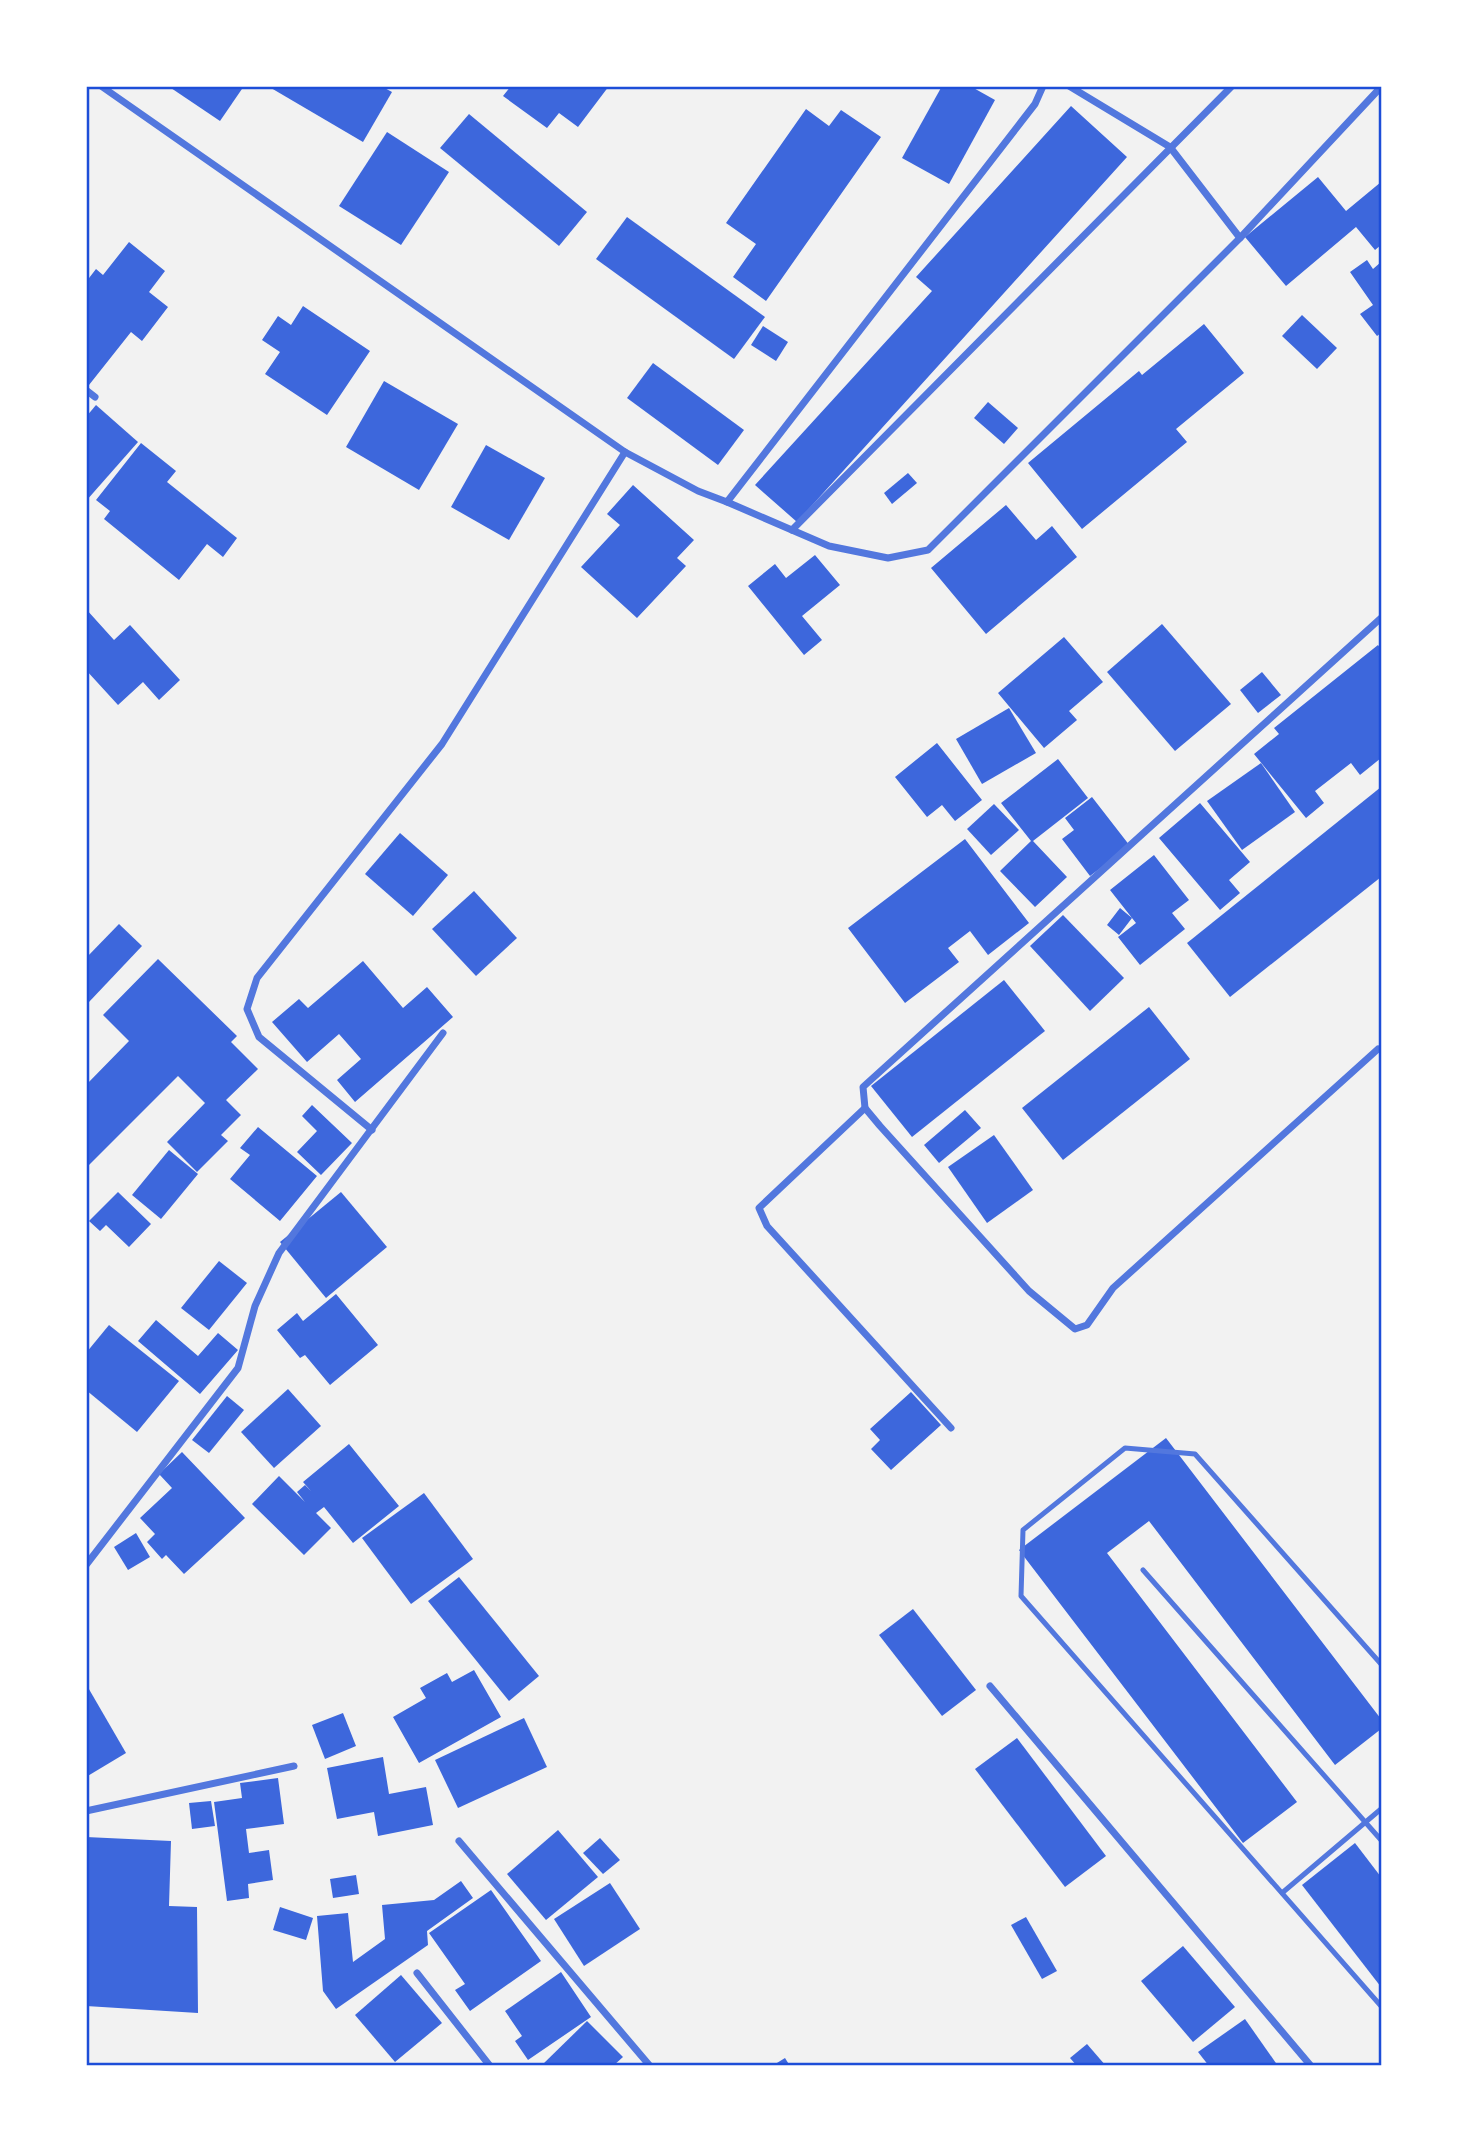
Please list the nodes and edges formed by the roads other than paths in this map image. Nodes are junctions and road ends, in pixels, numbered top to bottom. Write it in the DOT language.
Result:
graph roads {
  1 [pos="101,86"];
  2 [pos="1043,86"];
  3 [pos="1069,86"];
  4 [pos="1232,86"];
  5 [pos="1381,87"];
  6 [pos="1170,147"];
  7 [pos="1240,238"];
  8 [pos="86,390"];
  9 [pos="95,397"];
  10 [pos="625,452"];
  11 [pos="727,502"];
  12 [pos="792,530"];
  13 [pos="1381,618"];
  14 [pos="443,1033"];
  15 [pos="1378,1049"];
  16 [pos="866,1108"];
  17 [pos="372,1130"];
  18 [pos="951,1428"];
  19 [pos="86,1565"];
  20 [pos="1143,1570"];
  21 [pos="1381,1664"];
  22 [pos="990,1686"];
  23 [pos="294,1766"];
  24 [pos="1381,1809"];
  25 [pos="86,1811"];
  26 [pos="1366,1822"];
  27 [pos="1381,1840"];
  28 [pos="459,1841"];
  29 [pos="1282,1893"];
  30 [pos="416,1973"];
  31 [pos="1381,2006"];
  32 [pos="491,2066"];
  33 [pos="650,2066"];
  34 [pos="1311,2066"];
  1 -- 10 [label="street"];
  2 -- 11 [label="street"];
  3 -- 6 [label="street"];
  4 -- 6 [label="street"];
  5 -- 7 [label="street"];
  6 -- 7 [label="street"];
  6 -- 12 [label="street"];
  7 -- 12 [label="street"];
  8 -- 9 [label="street"];
  10 -- 11 [label="street"];
  10 -- 17 [label="street"];
  11 -- 12 [label="street"];
  13 -- 16 [label="street"];
  14 -- 17 [label="street"];
  15 -- 16 [label="street"];
  16 -- 18 [label="street"];
  17 -- 19 [label="street"];
  20 -- 26 [label="lane"];
  21 -- 29 [label="lane"];
  22 -- 34 [label="street"];
  23 -- 25 [label="street"];
  24 -- 26 [label="lane"];
  26 -- 27 [label="lane"];
  26 -- 29 [label="lane"];
  28 -- 33 [label="street"];
  29 -- 31 [label="lane"];
  30 -- 32 [label="street"];
}
